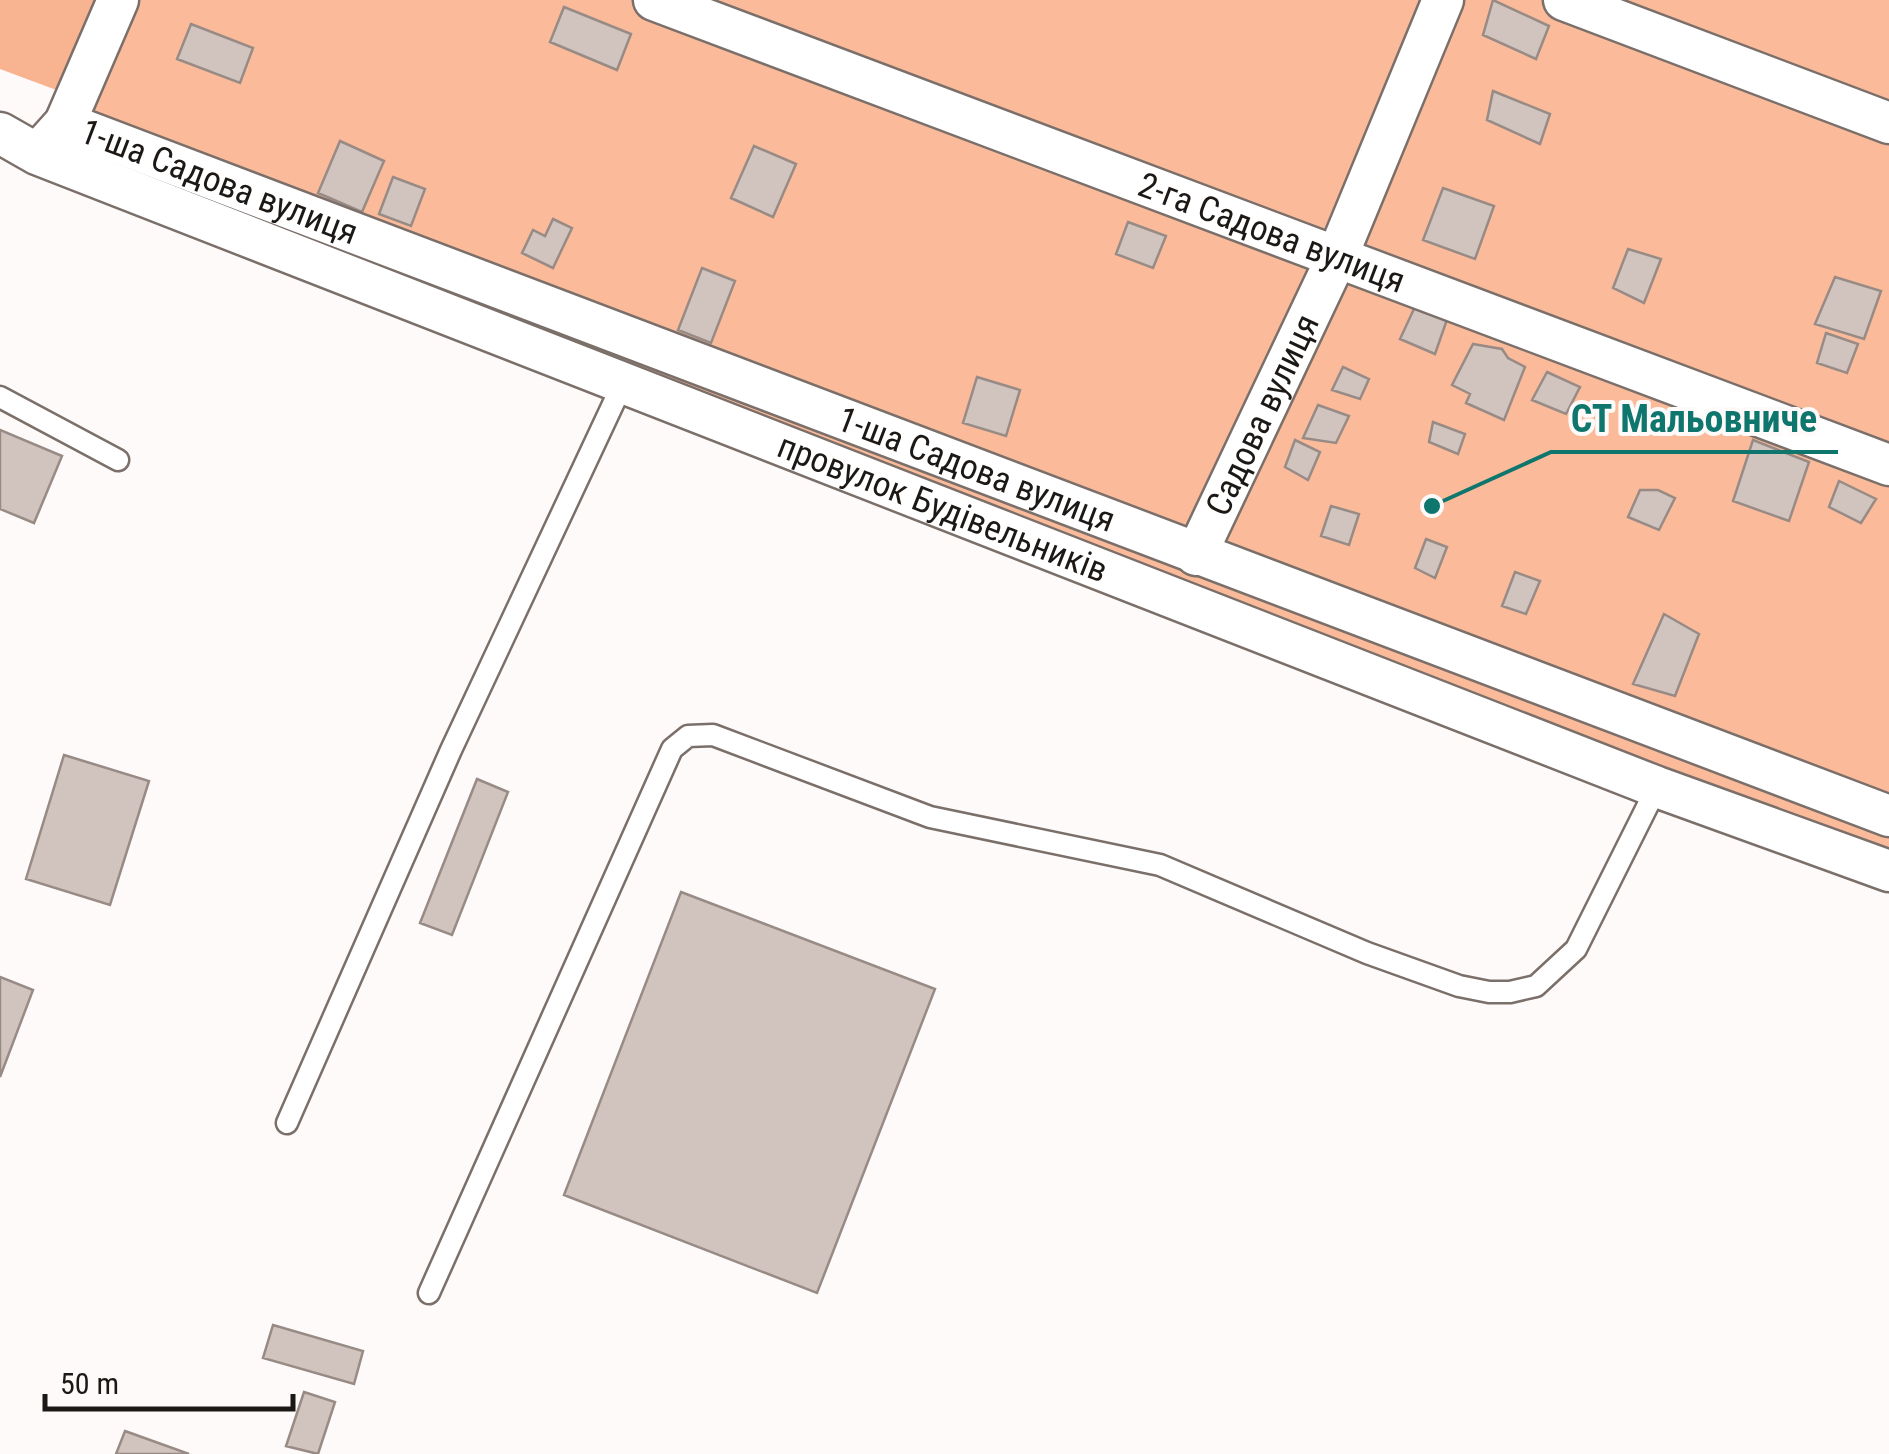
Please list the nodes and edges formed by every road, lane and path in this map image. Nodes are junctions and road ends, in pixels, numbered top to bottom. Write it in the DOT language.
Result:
graph roads {
  1 [pos="118,0"];
  2 [pos="654,0"];
  3 [pos="1443,0"];
  4 [pos="1564,0"];
  5 [pos="66,123"];
  6 [pos="1889,123"];
  7 [pos="0,133"];
  8 [pos="37,154"];
  9 [pos="1337,257"];
  10 [pos="623,382"];
  11 [pos="0,397"];
  12 [pos="118,460"];
  13 [pos="1889,465"];
  14 [pos="1196,555"];
  15 [pos="1658,787"];
  16 [pos="1889,816"];
  17 [pos="1889,871"];
  18 [pos="288,1123"];
  19 [pos="428,1293"];
  1 -- 5 [label="street"];
  2 -- 9 [label="street, 2-га Садова вулиця"];
  3 -- 9 [label="street, Садова вулиця"];
  4 -- 6 [label="street"];
  5 -- 8 [label="street"];
  5 -- 14 [label="street, 1-ша Садова вулиця"];
  7 -- 8 [label="street, провулок Будівельників"];
  8 -- 10 [label="street, провулок Будівельників"];
  9 -- 13 [label="street, 2-га Садова вулиця"];
  9 -- 14 [label="street, Садова вулиця"];
  10 -- 15 [label="street, провулок Будівельників"];
  10 -- 18 [label="lane"];
  11 -- 12 [label="lane"];
  14 -- 16 [label="street, 1-ша Садова вулиця"];
  15 -- 17 [label="street, провулок Будівельників"];
  15 -- 19 [label="lane"];
}
